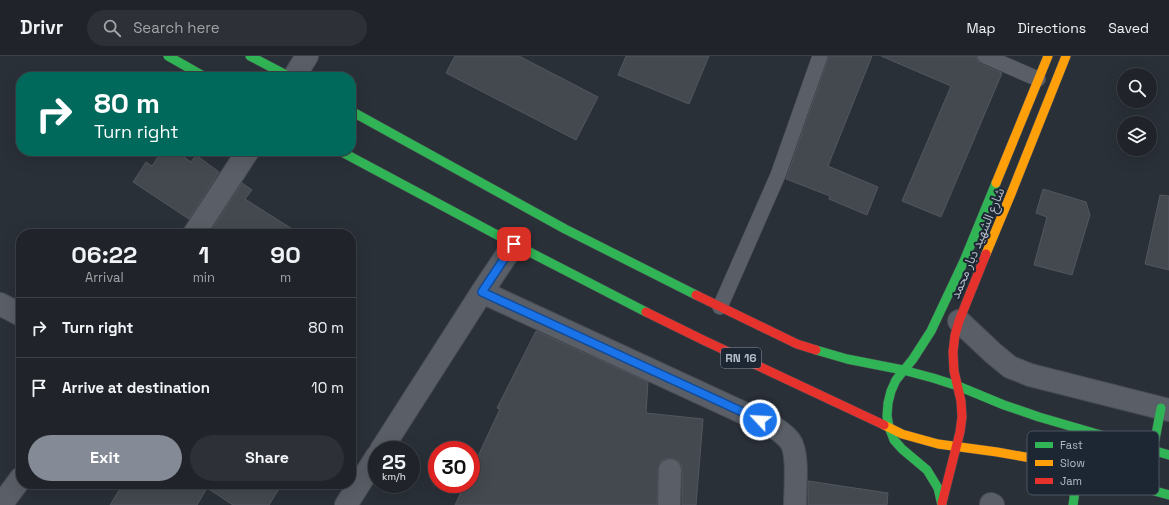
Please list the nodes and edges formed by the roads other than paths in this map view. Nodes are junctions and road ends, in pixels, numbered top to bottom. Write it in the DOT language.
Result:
graph roads {
  1 [pos="168,56"];
  2 [pos="250,56"];
  3 [pos="307,56"];
  4 [pos="820,56"];
  5 [pos="985,56"];
  6 [pos="1048,56"];
  7 [pos="1066,56"];
  8 [pos="196,72"];
  9 [pos="280,72"];
  10 [pos="297,72"];
  11 [pos="1038,79"];
  12 [pos="356,114"];
  13 [pos="245,156"];
  14 [pos="349,156"];
  15 [pos="994,188"];
  16 [pos="1011,194"];
  17 [pos="197,229"];
  18 [pos="514,244"];
  19 [pos="482,292"];
  20 [pos="0,304"];
  21 [pos="720,307"];
  22 [pos="16,312"];
  23 [pos="959,321"];
  24 [pos="903,370"];
  25 [pos="958,386"];
  26 [pos="1165,409"];
  27 [pos="889,428"];
  28 [pos="1087,431"];
  29 [pos="1159,431"];
  30 [pos="387,441"];
  31 [pos="957,447"];
  32 [pos="1159,452"];
  33 [pos="1169,455"];
  34 [pos="1027,457"];
  35 [pos="368,470"];
  36 [pos="670,470"];
  37 [pos="16,485"];
  38 [pos="1159,492"];
  39 [pos="1074,495"];
  40 [pos="1169,495"];
  41 [pos="4,502"];
  42 [pos="942,504"];
  43 [pos="346,505"];
  44 [pos="669,505"];
  45 [pos="795,505"];
  46 [pos="1073,505"];
  1 -- 8 [label="main road"];
  2 -- 9 [label="main road"];
  3 -- 10 [label="street"];
  4 -- 21 [label="lane"];
  5 -- 11 [label="lane"];
  6 -- 11 [label="main road, شارع الشهيد دبار محمد"];
  7 -- 16 [label="main road, شارع الشهيد دبار محمد"];
  11 -- 15 [label="main road, شارع الشهيد دبار محمد"];
  12 -- 21 [label="main road"];
  13 -- 17 [label="street"];
  14 -- 18 [label="main road, RN 16"];
  15 -- 16 [label="main road"];
  15 -- 24 [label="main road, شارع الشهيد دبار محمد"];
  16 -- 23 [label="main road, شارع الشهيد دبار محمد"];
  18 -- 19 [label="street"];
  18 -- 27 [label="main road, RN 16"];
  19 -- 30 [label="street"];
  19 -- 45 [label="street"];
  20 -- 22 [label="street"];
  21 -- 24 [label="main road"];
  23 -- 25 [label="main road, شارع الشهيد دبار محمد"];
  23 -- 26 [label="street"];
  24 -- 25 [label="main road"];
  24 -- 27 [label="main road, شارع الشهيد دبار محمد"];
  25 -- 28 [label="main road"];
  25 -- 31 [label="main road, شارع الشهيد دبار محمد"];
  26 -- 29 [label="main road"];
  27 -- 31 [label="main road, RN 16"];
  27 -- 42 [label="main road"];
  31 -- 34 [label="main road, RN 16"];
  31 -- 42 [label="main road, شارع الشهيد دبار محمد"];
  32 -- 33 [label="main road"];
  35 -- 43 [label="street"];
  36 -- 44 [label="street"];
  37 -- 41 [label="street"];
  38 -- 40 [label="main road, RN 16"];
  39 -- 46 [label="main road"];
}
